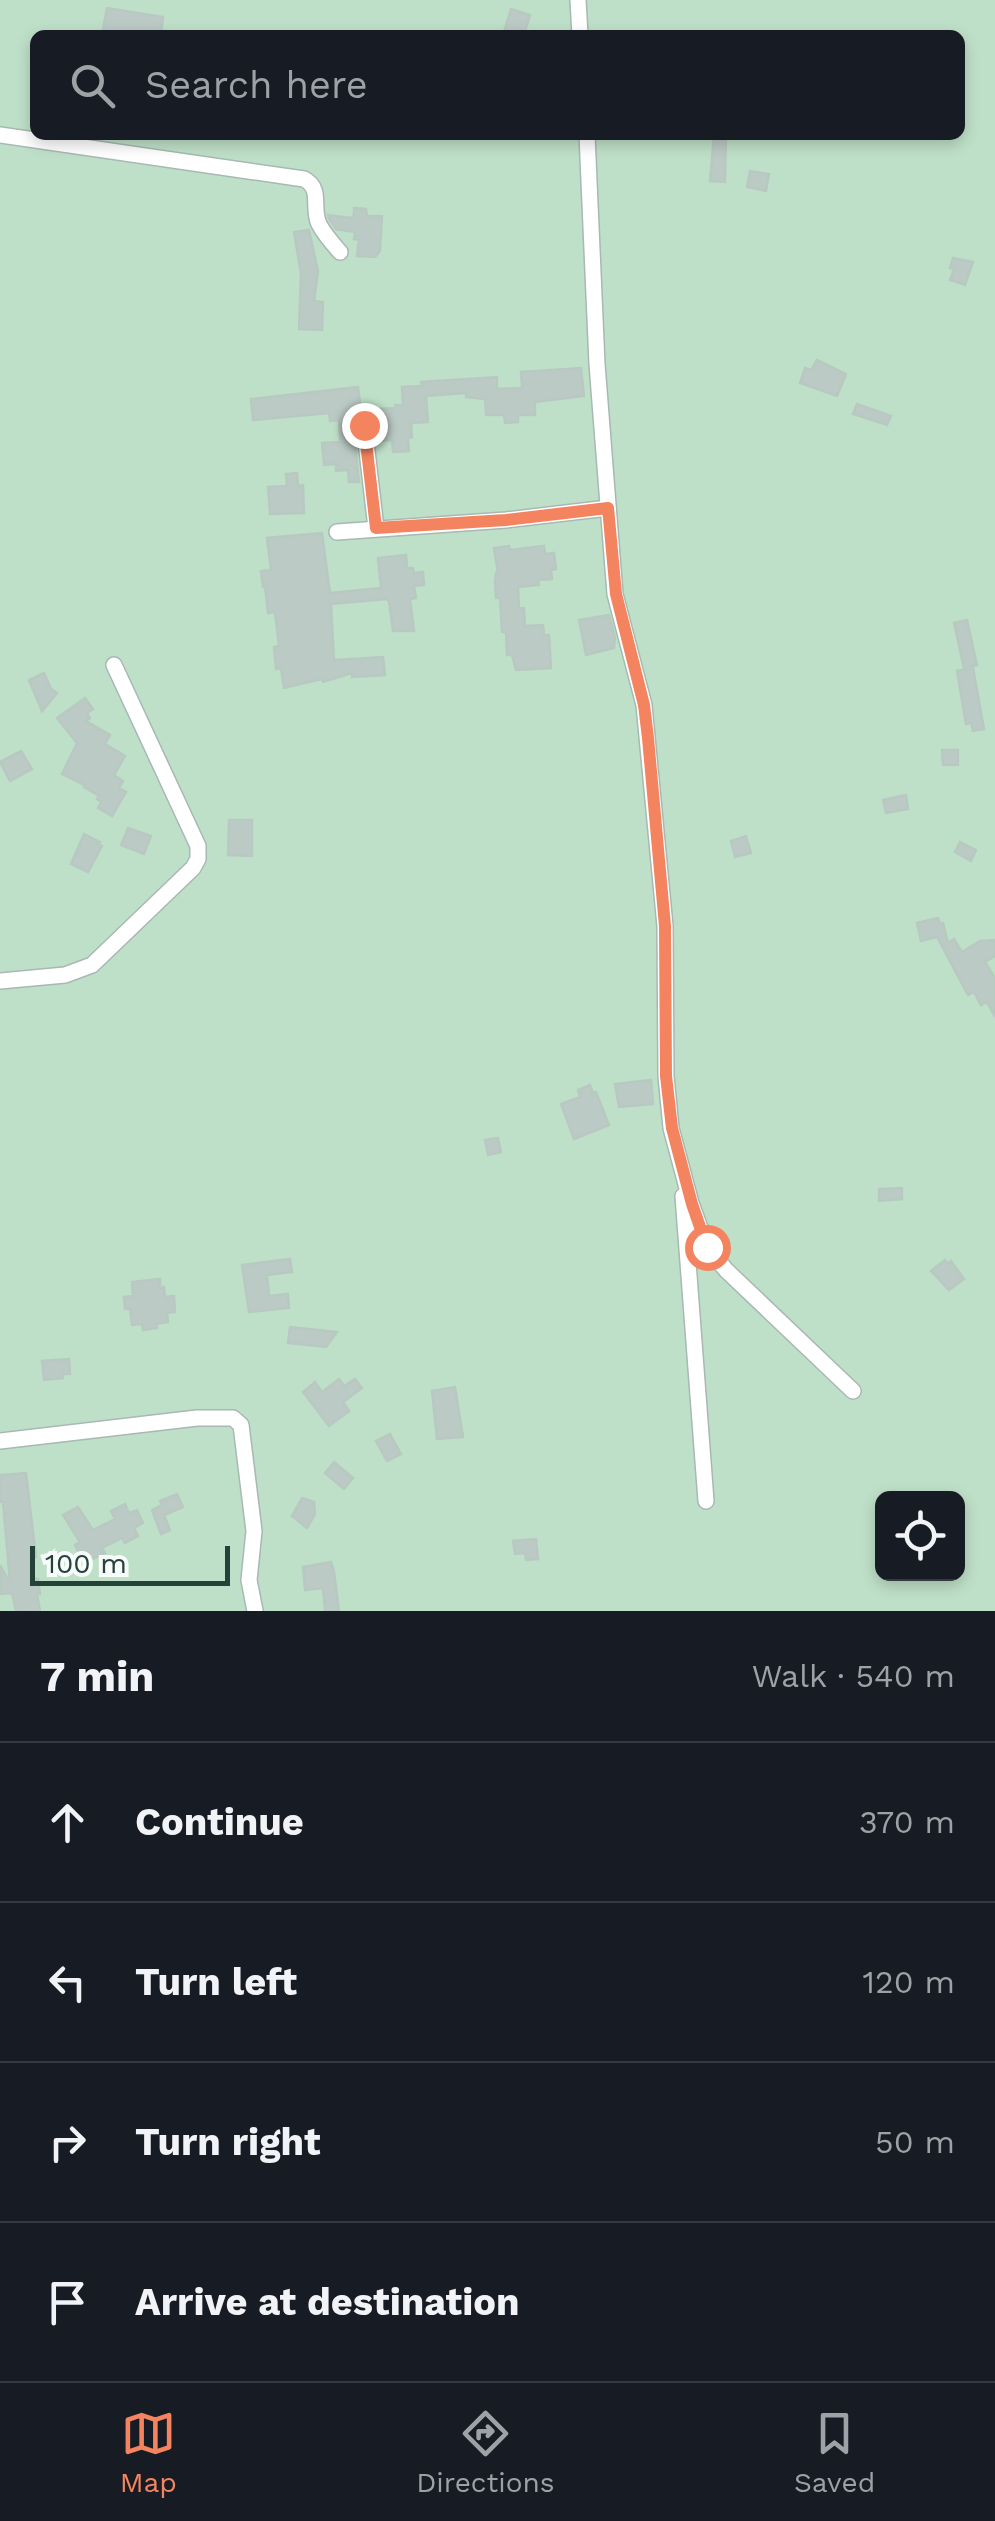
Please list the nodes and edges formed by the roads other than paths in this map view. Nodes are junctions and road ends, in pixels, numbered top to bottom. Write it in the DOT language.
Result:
graph roads {
  1 [pos="578,0"];
  2 [pos="580,30"];
  3 [pos="0,135"];
  4 [pos="30,139"];
  5 [pos="35,140"];
  6 [pos="586,140"];
  7 [pos="340,252"];
  8 [pos="364,425"];
  9 [pos="608,508"];
  10 [pos="376,528"];
  11 [pos="337,532"];
  12 [pos="114,665"];
  13 [pos="0,982"];
  14 [pos="680,1160"];
  15 [pos="853,1391"];
  16 [pos="0,1441"];
  17 [pos="706,1501"];
  18 [pos="255,1611"];
  1 -- 2 [label="street"];
  3 -- 4 [label="street"];
  5 -- 7 [label="street"];
  6 -- 9 [label="street"];
  8 -- 10 [label="street"];
  9 -- 10 [label="street"];
  9 -- 14 [label="street"];
  10 -- 11 [label="street"];
  12 -- 13 [label="street"];
  14 -- 15 [label="street"];
  14 -- 17 [label="street"];
  16 -- 18 [label="street"];
}
